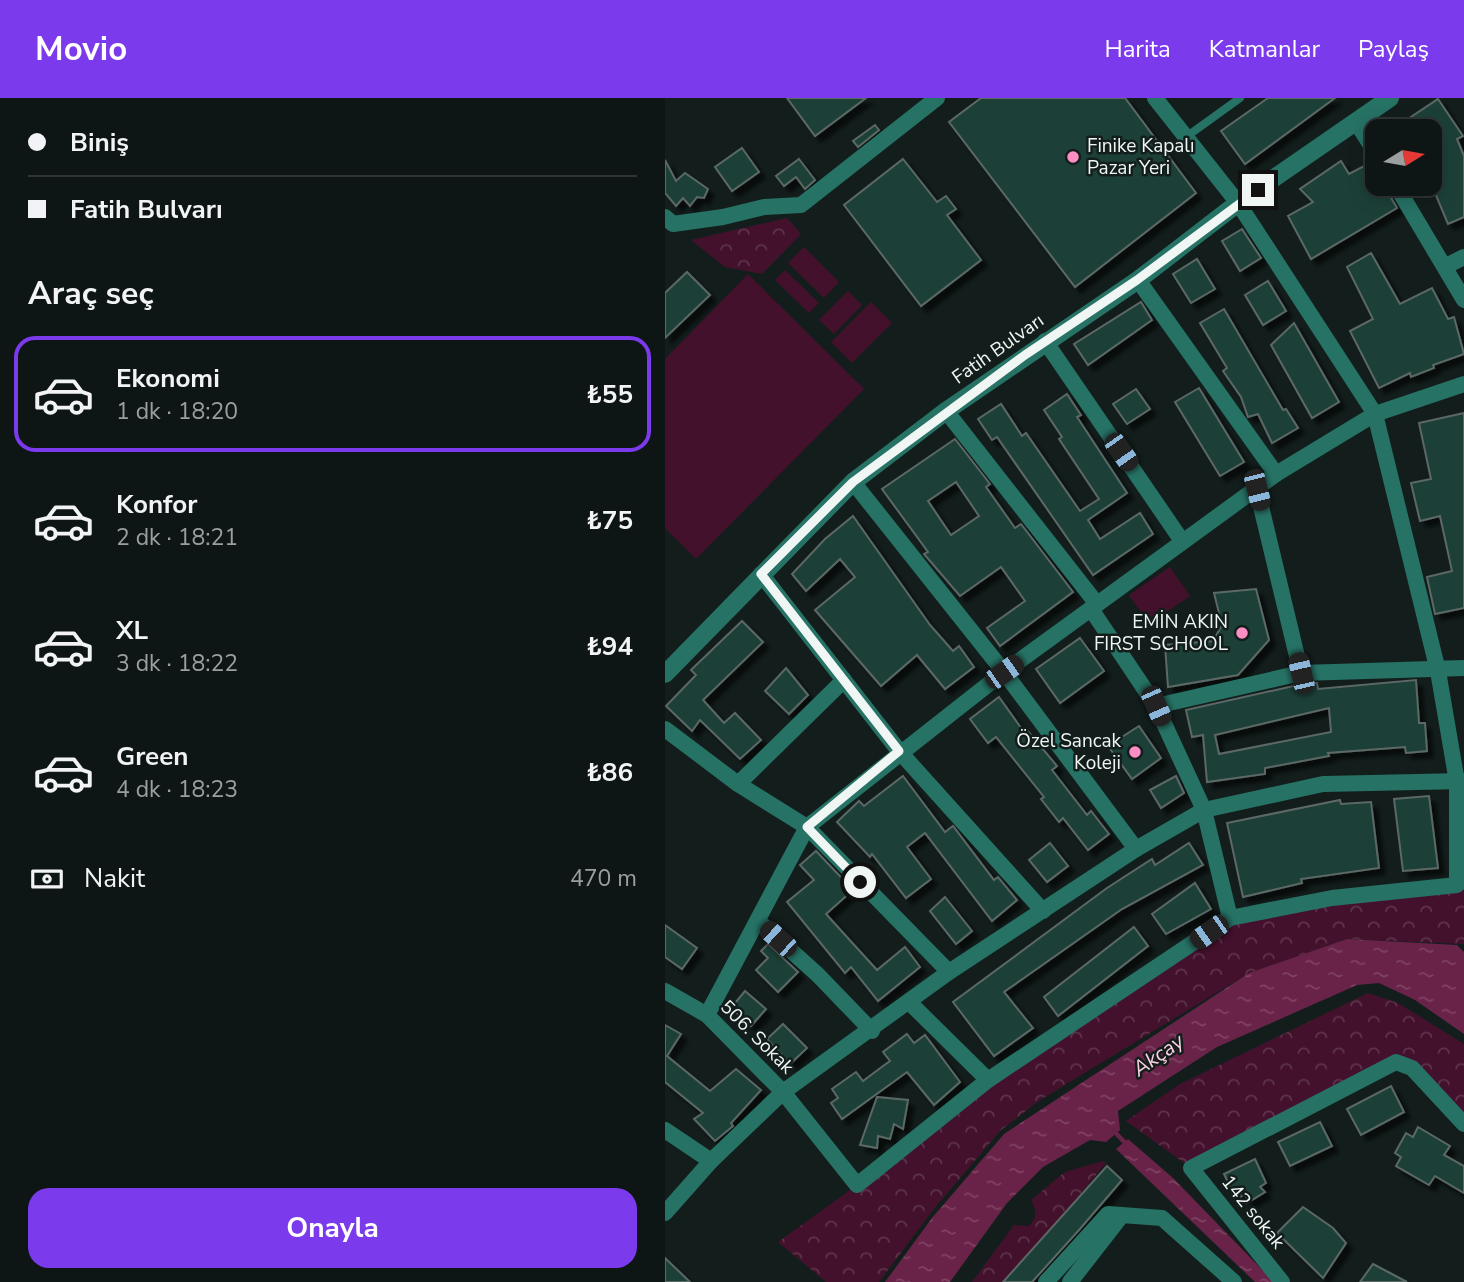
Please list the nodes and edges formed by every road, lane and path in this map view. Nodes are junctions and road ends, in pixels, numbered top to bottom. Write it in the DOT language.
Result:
graph roads {
  1 [pos="937,98"];
  2 [pos="1155,98"];
  3 [pos="1240,98"];
  4 [pos="1391,98"];
  5 [pos="1356,122"];
  6 [pos="1365,136"];
  7 [pos="1186,138"];
  8 [pos="1402,196"];
  9 [pos="1238,203"];
  10 [pos="668,224"];
  11 [pos="1464,257"];
  12 [pos="1446,266"];
  13 [pos="1137,280"];
  14 [pos="1464,300"];
  15 [pos="1045,341"];
  16 [pos="1464,384"];
  17 [pos="946,411"];
  18 [pos="1375,414"];
  19 [pos="1276,474"];
  20 [pos="853,482"];
  21 [pos="1257,490"];
  22 [pos="1182,541"];
  23 [pos="761,574"];
  24 [pos="1094,606"];
  25 [pos="1464,668"];
  26 [pos="1437,670"];
  27 [pos="1004,672"];
  28 [pos="1301,673"];
  29 [pos="665,674"];
  30 [pos="843,680"];
  31 [pos="1156,706"];
  32 [pos="665,729"];
  33 [pos="899,751"];
  34 [pos="1461,782"];
  35 [pos="738,784"];
  36 [pos="1204,810"];
  37 [pos="807,827"];
  38 [pos="1136,849"];
  39 [pos="1460,885"];
  40 [pos="1043,911"];
  41 [pos="1230,918"];
  42 [pos="758,921"];
  43 [pos="949,972"];
  44 [pos="665,991"];
  45 [pos="909,1002"];
  46 [pos="707,1014"];
  47 [pos="872,1031"];
  48 [pos="988,1080"];
  49 [pos="783,1092"];
  50 [pos="1464,1124"];
  51 [pos="665,1130"];
  52 [pos="711,1161"];
  53 [pos="665,1213"];
  54 [pos="1122,1215"];
  55 [pos="1046,1282"];
  56 [pos="1070,1282"];
  57 [pos="1234,1282"];
  58 [pos="1282,1282"];
  1 -- 10 [label="street"];
  2 -- 7 [label="street"];
  3 -- 7 [label="lane"];
  4 -- 5 [label="street, Fatih Bulvarı"];
  5 -- 6 [label="street"];
  5 -- 9 [label="street, Fatih Bulvarı"];
  7 -- 9 [label="street"];
  8 -- 12 [label="street"];
  9 -- 13 [label="street, Fatih Bulvarı"];
  9 -- 18 [label="street"];
  11 -- 12 [label="street"];
  12 -- 14 [label="street"];
  13 -- 15 [label="street, Fatih Bulvarı"];
  13 -- 19 [label="street"];
  15 -- 17 [label="street, Fatih Bulvarı"];
  15 -- 22 [label="street"];
  16 -- 18 [label="street"];
  17 -- 20 [label="street, Fatih Bulvarı"];
  17 -- 24 [label="street"];
  18 -- 19 [label="street"];
  18 -- 26 [label="street"];
  19 -- 21 [label="street"];
  20 -- 23 [label="street, Fatih Bulvarı"];
  20 -- 27 [label="street"];
  21 -- 22 [label="street"];
  21 -- 28 [label="street"];
  22 -- 24 [label="street"];
  23 -- 29 [label="street, Fatih Bulvarı"];
  23 -- 30 [label="street"];
  24 -- 27 [label="street"];
  24 -- 31 [label="street"];
  25 -- 26 [label="street"];
  26 -- 28 [label="street"];
  26 -- 34 [label="street"];
  27 -- 33 [label="street"];
  27 -- 38 [label="street"];
  28 -- 31 [label="street"];
  30 -- 33 [label="street"];
  30 -- 35 [label="street"];
  31 -- 36 [label="street"];
  32 -- 35 [label="street"];
  33 -- 37 [label="street"];
  33 -- 40 [label="street"];
  34 -- 36 [label="street"];
  34 -- 39 [label="street"];
  35 -- 37 [label="street"];
  36 -- 38 [label="street"];
  36 -- 41 [label="street"];
  37 -- 42 [label="street"];
  37 -- 43 [label="street"];
  38 -- 40 [label="street"];
  39 -- 41 [label="street"];
  40 -- 43 [label="street"];
  41 -- 48 [label="street"];
  42 -- 46 [label="street"];
  42 -- 47 [label="street"];
  43 -- 45 [label="street"];
  44 -- 46 [label="street, 506. Sokak"];
  45 -- 47 [label="street"];
  45 -- 48 [label="street"];
  46 -- 49 [label="street, 506. Sokak"];
  47 -- 49 [label="street"];
  48 -- 49 [label="street, 506. Sokak"];
  49 -- 52 [label="street"];
  50 -- 58 [label="street, 142 sokak"];
  51 -- 52 [label="street"];
  52 -- 53 [label="street"];
  54 -- 55 [label="street"];
  54 -- 56 [label="street"];
  54 -- 57 [label="street"];
}
